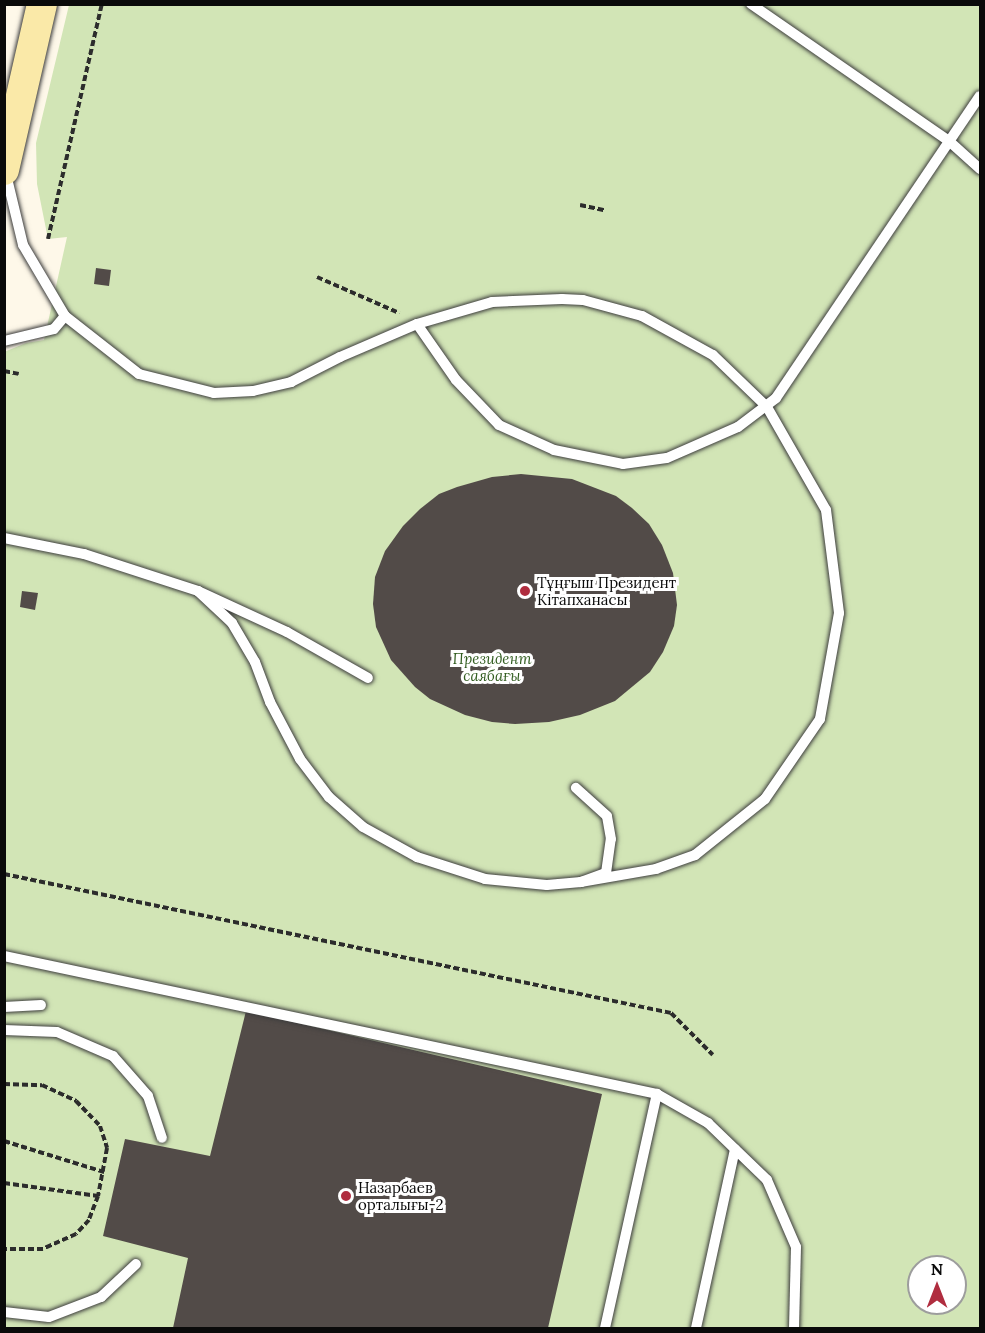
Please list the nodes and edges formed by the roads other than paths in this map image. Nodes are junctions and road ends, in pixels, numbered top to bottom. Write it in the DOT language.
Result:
graph roads {
  1 [pos="42,4"];
  2 [pos="751,4"];
  3 [pos="981,96"];
  4 [pos="950,141"];
  5 [pos="5,169"];
  6 [pos="981,169"];
  7 [pos="65,316"];
  8 [pos="417,324"];
  9 [pos="4,341"];
  10 [pos="767,407"];
  11 [pos="7,537"];
  12 [pos="198,591"];
  13 [pos="368,678"];
  14 [pos="576,788"];
  15 [pos="581,882"];
  16 [pos="4,956"];
  17 [pos="41,1005"];
  18 [pos="4,1007"];
  19 [pos="4,1030"];
  20 [pos="657,1094"];
  21 [pos="162,1137"];
  22 [pos="735,1149"];
  23 [pos="136,1264"];
  24 [pos="4,1312"];
  25 [pos="605,1329"];
  26 [pos="696,1329"];
  27 [pos="794,1329"];
  1 -- 5 [label="street"];
  2 -- 4 [label="lane"];
  3 -- 4 [label="lane"];
  4 -- 6 [label="lane"];
  4 -- 10 [label="lane"];
  5 -- 7 [label="lane"];
  7 -- 8 [label="lane"];
  7 -- 9 [label="lane"];
  8 -- 10 [label="lane"];
  8 -- 10 [label="lane"];
  10 -- 15 [label="lane"];
  11 -- 12 [label="lane"];
  12 -- 13 [label="lane"];
  12 -- 15 [label="lane"];
  14 -- 15 [label="lane"];
  16 -- 20 [label="lane"];
  17 -- 18 [label="lane"];
  19 -- 21 [label="lane"];
  20 -- 22 [label="lane"];
  20 -- 25 [label="lane"];
  22 -- 26 [label="lane"];
  22 -- 27 [label="lane"];
  23 -- 24 [label="lane"];
}
